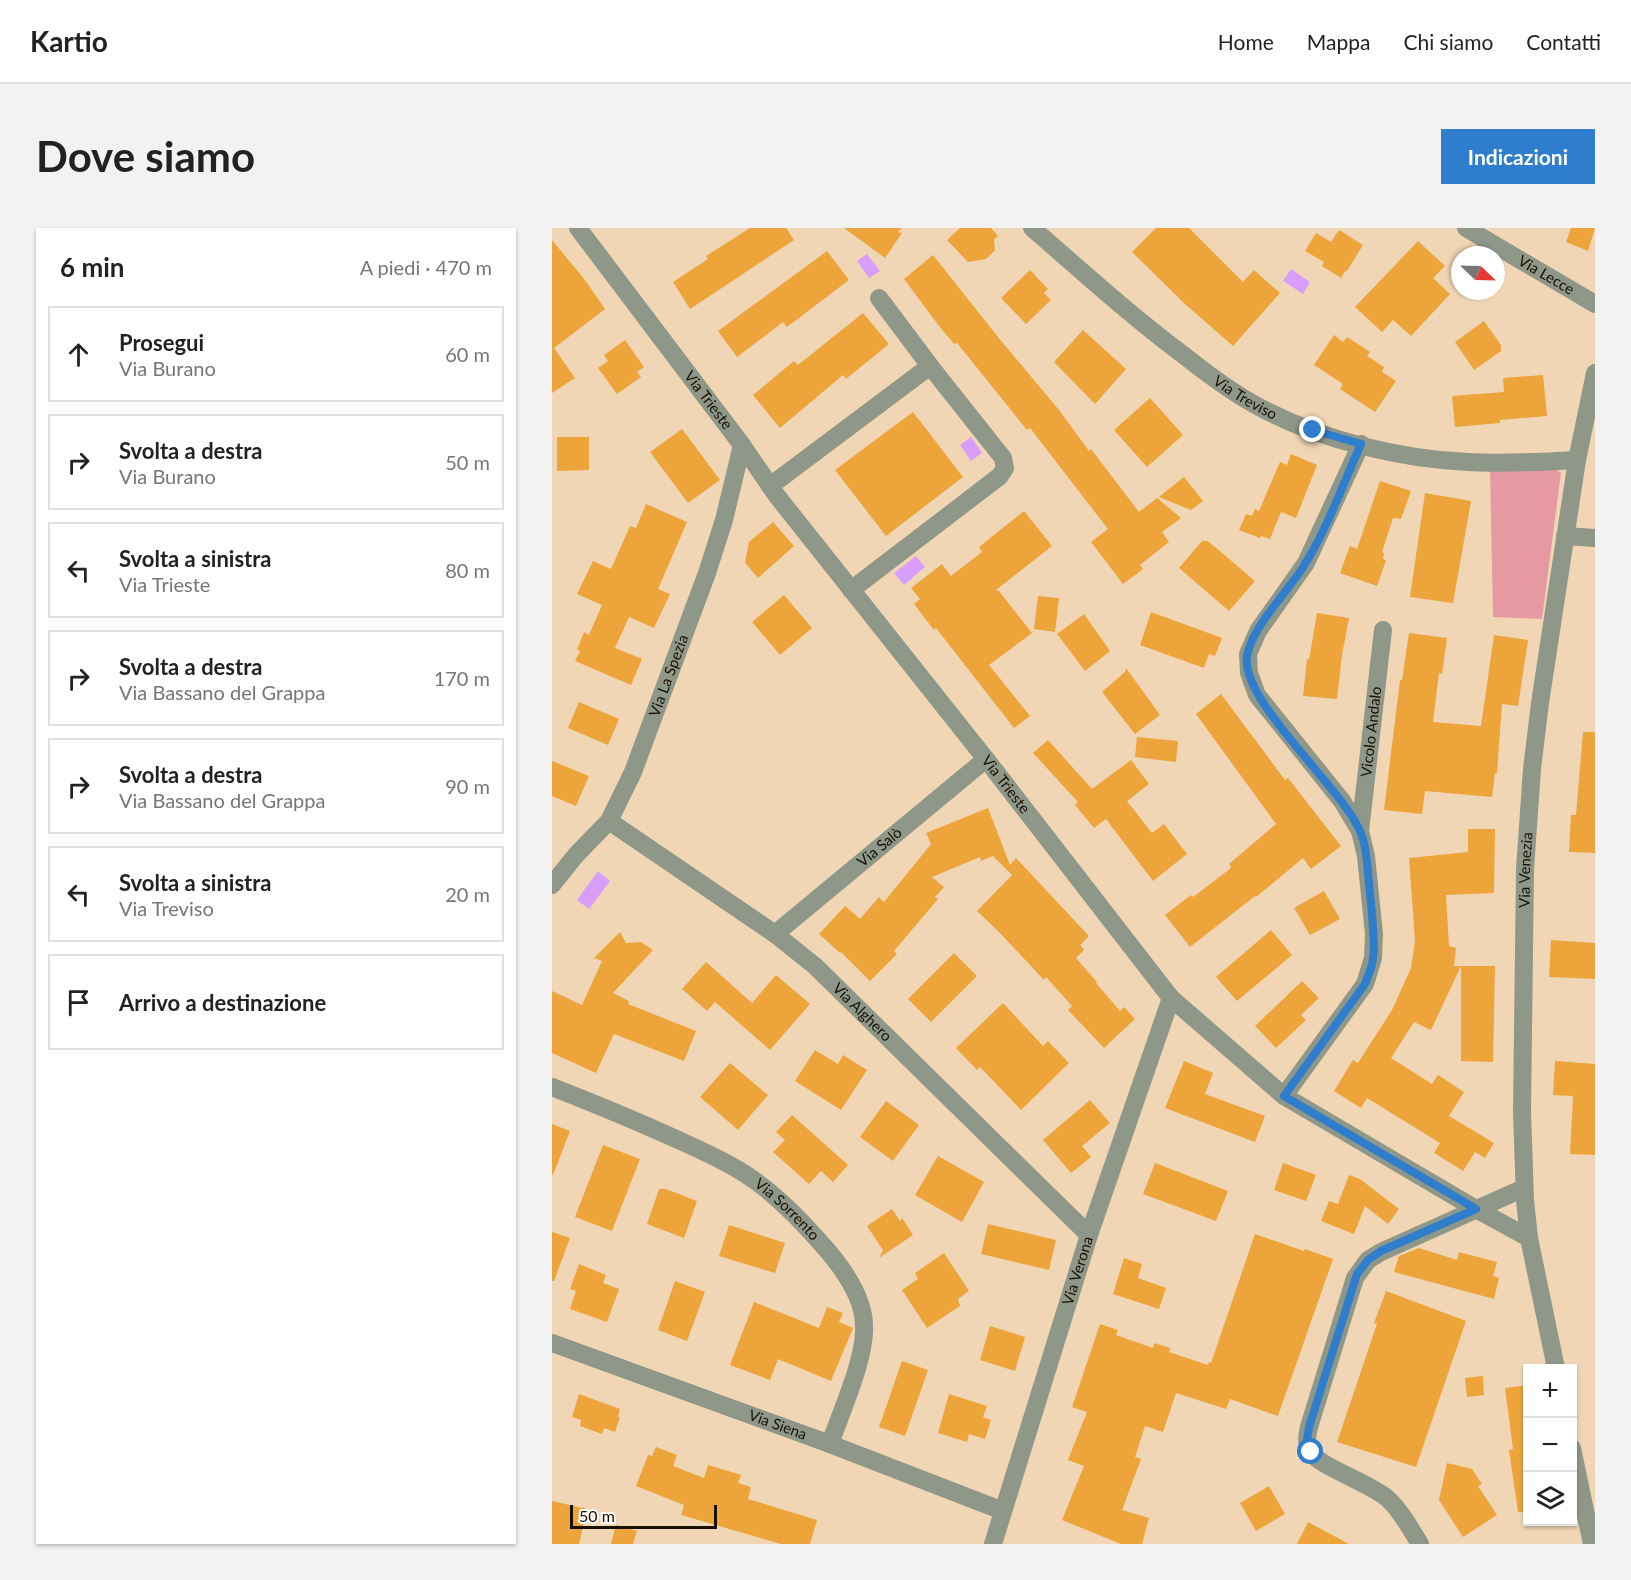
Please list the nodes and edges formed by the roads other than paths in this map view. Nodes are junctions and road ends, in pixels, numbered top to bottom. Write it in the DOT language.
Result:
graph roads {
  1 [pos="578,228"];
  2 [pos="1032,228"];
  3 [pos="1466,228"];
  4 [pos="879,297"];
  5 [pos="1595,304"];
  6 [pos="930,366"];
  7 [pos="1595,373"];
  8 [pos="1361,444"];
  9 [pos="742,445"];
  10 [pos="1577,460"];
  11 [pos="770,486"];
  12 [pos="1565,536"];
  13 [pos="1595,538"];
  14 [pos="851,590"];
  15 [pos="1383,630"];
  16 [pos="986,759"];
  17 [pos="609,821"];
  18 [pos="1360,831"];
  19 [pos="552,885"];
  20 [pos="775,934"];
  21 [pos="1171,998"];
  22 [pos="552,1087"];
  23 [pos="1284,1096"];
  24 [pos="1524,1188"];
  25 [pos="1476,1209"];
  26 [pos="1089,1235"];
  27 [pos="1529,1238"];
  28 [pos="552,1343"];
  29 [pos="1555,1364"];
  30 [pos="830,1444"];
  31 [pos="1577,1472"];
  32 [pos="1003,1511"];
  33 [pos="993,1544"];
  34 [pos="1420,1544"];
  35 [pos="1592,1544"];
  1 -- 9 [label="street, Via Trieste"];
  2 -- 8 [label="street, Via Treviso"];
  3 -- 5 [label="street, Via Lecce"];
  4 -- 6 [label="street"];
  6 -- 11 [label="street"];
  6 -- 14 [label="street"];
  7 -- 10 [label="street, Via Venezia"];
  8 -- 10 [label="street, Via Treviso"];
  8 -- 18 [label="street"];
  9 -- 11 [label="street, Via Trieste"];
  9 -- 17 [label="street, Via La Spezia"];
  10 -- 12 [label="street, Via Venezia"];
  11 -- 14 [label="street, Via Trieste"];
  12 -- 13 [label="street"];
  12 -- 24 [label="street, Via Venezia"];
  14 -- 16 [label="street, Via Trieste"];
  15 -- 18 [label="street, Vicolo Andalo"];
  16 -- 20 [label="street, Via Salò"];
  16 -- 21 [label="street, Via Trieste"];
  17 -- 19 [label="street, Via La Spezia"];
  17 -- 20 [label="street, Via Alghero"];
  18 -- 23 [label="street"];
  20 -- 26 [label="street, Via Alghero"];
  21 -- 23 [label="street, Via Trieste"];
  21 -- 26 [label="street, Via Verona"];
  22 -- 30 [label="street, Via Sorrento"];
  23 -- 25 [label="street, Via Trieste"];
  24 -- 25 [label="street"];
  24 -- 27 [label="street, Via Venezia"];
  25 -- 27 [label="street, Via Trieste"];
  25 -- 34 [label="street"];
  26 -- 32 [label="street, Via Verona"];
  27 -- 29 [label="street, Via Venezia"];
  28 -- 30 [label="street, Via Siena"];
  30 -- 32 [label="street, Via Siena"];
  31 -- 35 [label="street"];
  32 -- 33 [label="street, Via Verona"];
}
